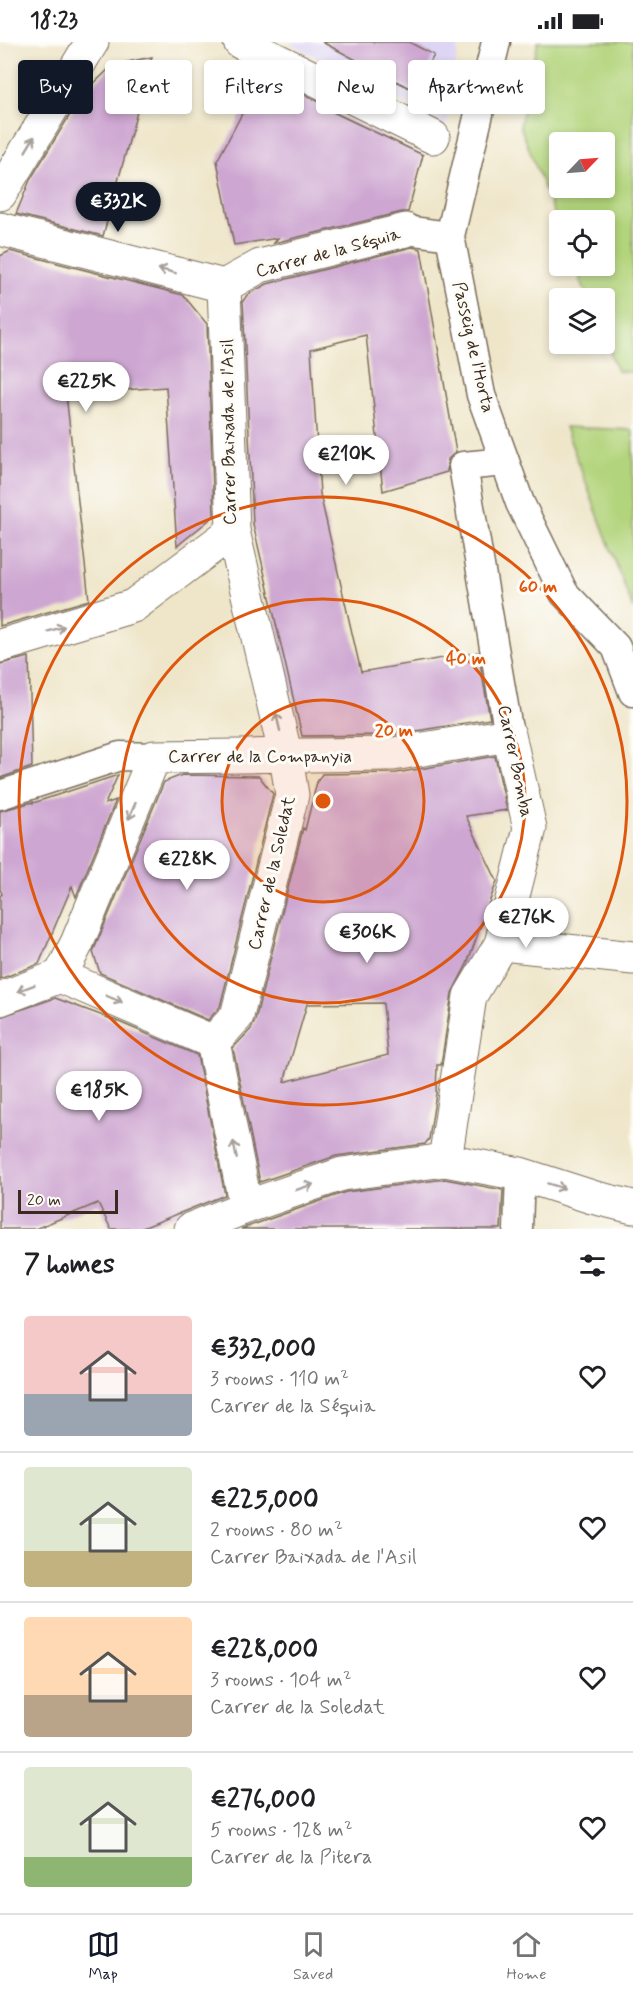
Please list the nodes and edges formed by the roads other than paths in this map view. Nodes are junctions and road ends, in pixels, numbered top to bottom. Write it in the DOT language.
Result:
graph roads {
  1 [pos="92,42"];
  2 [pos="240,42"];
  3 [pos="496,42"];
  4 [pos="433,137"];
  5 [pos="470,153"];
  6 [pos="0,194"];
  7 [pos="0,229"];
  8 [pos="406,230"];
  9 [pos="450,236"];
  10 [pos="224,286"];
  11 [pos="506,462"];
  12 [pos="233,531"];
  13 [pos="0,646"];
  14 [pos="633,692"];
  15 [pos="509,735"];
  16 [pos="154,757"];
  17 [pos="286,757"];
  18 [pos="0,795"];
  19 [pos="501,944"];
  20 [pos="633,958"];
  21 [pos="60,975"];
  22 [pos="0,999"];
  23 [pos="213,1042"];
  24 [pos="445,1160"];
  25 [pos="520,1174"];
  26 [pos="633,1207"];
  27 [pos="231,1218"];
  28 [pos="190,1229"];
  29 [pos="518,1229"];
  6 -- 1 [label="street, one-way"];
  2 -- 4 [label="street"];
  3 -- 5 [label="street, Passeig de l'Horta"];
  4 -- 5 [label="street"];
  5 -- 9 [label="street, Passeig de l'Horta"];
  10 -- 7 [label="street, one-way"];
  8 -- 9 [label="street, Carrer de la Séquia"];
  8 -- 10 [label="street, Carrer de la Séquia"];
  9 -- 11 [label="street, Passeig de l'Horta"];
  10 -- 12 [label="street, Carrer Baixada de l'Asil"];
  11 -- 14 [label="street, Passeig de l'Horta"];
  11 -- 15 [label="street, Carrer Bomba"];
  13 -- 12 [label="street, Carrer Baixada de l'Asil, one-way"];
  17 -- 12 [label="street, Carrer de la Soledat, one-way"];
  15 -- 17 [label="street, Carrer de la Companyia"];
  15 -- 19 [label="street, Carrer Bomba"];
  16 -- 17 [label="street, Carrer de la Companyia"];
  16 -- 18 [label="street"];
  16 -- 21 [label="street, one-way"];
  17 -- 23 [label="street, Carrer de la Soledat"];
  19 -- 20 [label="street"];
  19 -- 24 [label="street, Carrer Bomba"];
  21 -- 22 [label="street, one-way"];
  21 -- 23 [label="street, one-way"];
  27 -- 23 [label="street, one-way"];
  24 -- 25 [label="street"];
  27 -- 24 [label="street, one-way"];
  25 -- 26 [label="street, one-way"];
  25 -- 29 [label="street"];
  27 -- 28 [label="street"];
}
